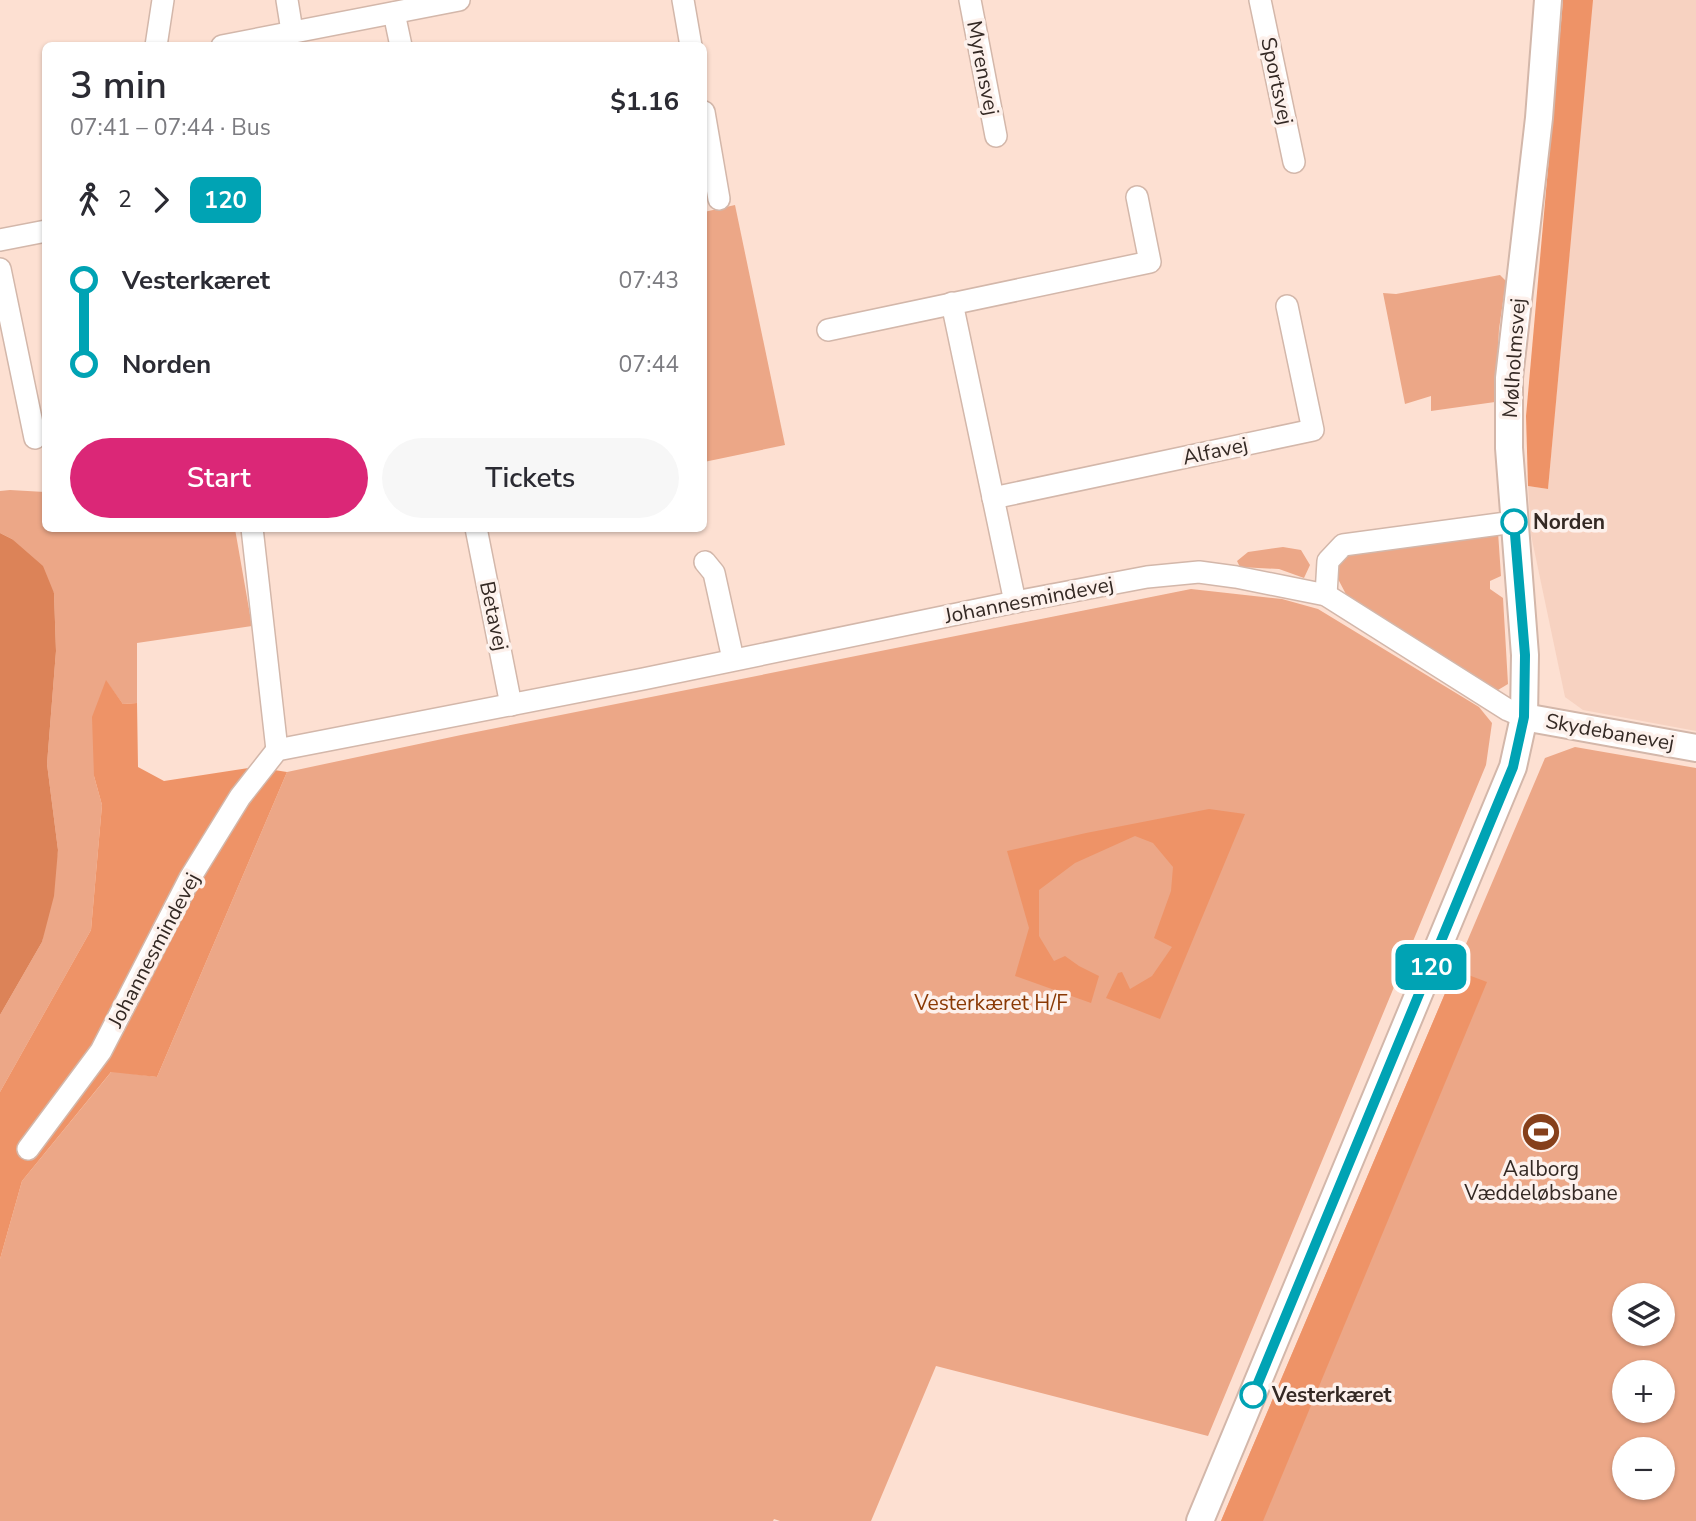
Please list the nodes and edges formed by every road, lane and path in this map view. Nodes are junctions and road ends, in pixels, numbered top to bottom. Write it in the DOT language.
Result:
graph roads {
  1 [pos="163,0"];
  2 [pos="287,0"];
  3 [pos="459,0"];
  4 [pos="683,0"];
  5 [pos="970,0"];
  6 [pos="1260,0"];
  7 [pos="1548,0"];
  8 [pos="394,13"];
  9 [pos="292,31"];
  10 [pos="157,42"];
  11 [pos="241,42"];
  12 [pos="400,42"];
  13 [pos="690,42"];
  14 [pos="707,130"];
  15 [pos="996,136"];
  16 [pos="1294,162"];
  17 [pos="1137,197"];
  18 [pos="719,199"];
  19 [pos="42,232"];
  20 [pos="0,240"];
  21 [pos="0,269"];
  22 [pos="952,303"];
  23 [pos="1287,306"];
  24 [pos="828,330"];
  25 [pos="35,439"];
  26 [pos="993,498"];
  27 [pos="1514,522"];
  28 [pos="252,532"];
  29 [pos="477,532"];
  30 [pos="705,562"];
  31 [pos="1326,595"];
  32 [pos="1015,602"];
  33 [pos="733,659"];
  34 [pos="511,705"];
  35 [pos="1524,717"];
  36 [pos="1696,748"];
  37 [pos="277,750"];
  38 [pos="28,1149"];
  39 [pos="1200,1521"];
  1 -- 10 [label="street"];
  2 -- 9 [label="street"];
  3 -- 8 [label="street"];
  4 -- 13 [label="street"];
  5 -- 15 [label="street, Myrensvej"];
  6 -- 16 [label="street, Sportsvej"];
  7 -- 27 [label="street, Mølholmsvej"];
  8 -- 9 [label="street"];
  8 -- 12 [label="street"];
  9 -- 11 [label="street"];
  14 -- 18 [label="street"];
  17 -- 22 [label="street"];
  19 -- 20 [label="street"];
  21 -- 25 [label="street"];
  22 -- 24 [label="street"];
  22 -- 26 [label="street"];
  23 -- 26 [label="street, Alfavej"];
  26 -- 32 [label="street"];
  27 -- 31 [label="street"];
  27 -- 35 [label="street, Mølholmsvej"];
  28 -- 37 [label="street"];
  29 -- 34 [label="street, Betavej"];
  30 -- 33 [label="street"];
  31 -- 32 [label="street, Johannesmindevej"];
  31 -- 35 [label="street, Johannesmindevej"];
  32 -- 33 [label="street, Johannesmindevej"];
  33 -- 34 [label="street, Johannesmindevej"];
  34 -- 37 [label="street, Johannesmindevej"];
  35 -- 36 [label="street, Skydebanevej"];
  35 -- 39 [label="street, Mølholmsvej"];
  37 -- 38 [label="street, Johannesmindevej"];
}
